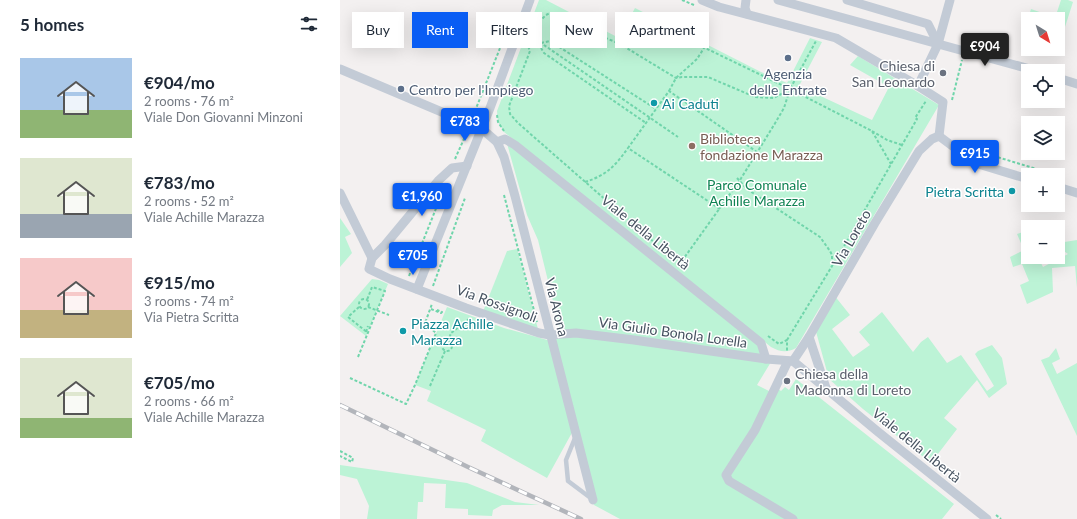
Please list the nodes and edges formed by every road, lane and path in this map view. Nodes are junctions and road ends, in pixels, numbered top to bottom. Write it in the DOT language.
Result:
graph roads {
  1 [pos="530,0"];
  2 [pos="702,0"];
  3 [pos="746,0"];
  4 [pos="778,0"];
  5 [pos="847,0"];
  6 [pos="950,0"];
  7 [pos="788,1"];
  8 [pos="516,7"];
  9 [pos="747,14"];
  10 [pos="816,40"];
  11 [pos="615,42"];
  12 [pos="542,43"];
  13 [pos="542,44"];
  14 [pos="938,44"];
  15 [pos="541,48"];
  16 [pos="627,48"];
  17 [pos="704,48"];
  18 [pos="965,50"];
  19 [pos="1021,66"];
  20 [pos="340,69"];
  21 [pos="676,78"];
  22 [pos="1065,80"];
  23 [pos="1077,84"];
  24 [pos="918,86"];
  25 [pos="790,89"];
  26 [pos="669,91"];
  27 [pos="928,98"];
  28 [pos="952,106"];
  29 [pos="656,109"];
  30 [pos="650,117"];
  31 [pos="646,123"];
  32 [pos="469,125"];
  33 [pos="482,130"];
  34 [pos="872,131"];
  35 [pos="939,136"];
  36 [pos="678,137"];
  37 [pos="497,142"];
  38 [pos="902,145"];
  39 [pos="628,148"];
  40 [pos="972,149"];
  41 [pos="757,152"];
  42 [pos="891,164"];
  43 [pos="467,166"];
  44 [pos="452,168"];
  45 [pos="1034,168"];
  46 [pos="1021,177"];
  47 [pos="737,178"];
  48 [pos="740,180"];
  49 [pos="585,182"];
  50 [pos="1065,189"];
  51 [pos="443,190"];
  52 [pos="340,193"];
  53 [pos="467,193"];
  54 [pos="1077,193"];
  55 [pos="720,209"];
  56 [pos="667,254"];
  57 [pos="372,258"];
  58 [pos="832,264"];
  59 [pos="679,265"];
  60 [pos="405,285"];
  61 [pos="417,289"];
  62 [pos="431,290"];
  63 [pos="367,300"];
  64 [pos="433,306"];
  65 [pos="359,307"];
  66 [pos="368,307"];
  67 [pos="431,309"];
  68 [pos="437,310"];
  69 [pos="377,311"];
  70 [pos="473,311"];
  71 [pos="389,315"];
  72 [pos="368,326"];
  73 [pos="367,332"];
  74 [pos="764,333"];
  75 [pos="550,335"];
  76 [pos="809,337"];
  77 [pos="787,340"];
  78 [pos="433,341"];
  79 [pos="448,342"];
  80 [pos="442,344"];
  81 [pos="445,351"];
  82 [pos="358,358"];
  83 [pos="766,359"];
  84 [pos="778,360"];
  85 [pos="791,361"];
  86 [pos="350,378"];
  87 [pos="430,386"];
  88 [pos="826,388"];
  89 [pos="576,436"];
  90 [pos="340,452"];
  91 [pos="340,456"];
  92 [pos="593,500"];
  93 [pos="991,516"];
  94 [pos="793,519"];
  95 [pos="1001,519"];
  1 -- 33 [label="street"];
  2 -- 9 [label="street"];
  3 -- 9 [label="street"];
  4 -- 7 [label="street"];
  5 -- 14 [label="street"];
  6 -- 14 [label="street"];
  7 -- 14 [label="street"];
  8 -- 32 [label="path"];
  9 -- 24 [label="street"];
  10 -- 25 [label="path"];
  11 -- 49 [label="path"];
  12 -- 29 [label="path"];
  13 -- 30 [label="path"];
  14 -- 18 [label="street"];
  14 -- 24 [label="street"];
  15 -- 31 [label="path"];
  16 -- 21 [label="path"];
  17 -- 21 [label="path"];
  17 -- 25 [label="path"];
  18 -- 19 [label="street"];
  18 -- 28 [label="path"];
  20 -- 32 [label="street, Via Arona"];
  21 -- 25 [label="path"];
  21 -- 26 [label="path"];
  22 -- 23 [label="street"];
  24 -- 35 [label="street"];
  25 -- 34 [label="path"];
  25 -- 41 [label="path"];
  26 -- 29 [label="path"];
  26 -- 41 [label="path"];
  27 -- 38 [label="path"];
  29 -- 30 [label="path"];
  30 -- 31 [label="path"];
  30 -- 36 [label="path"];
  31 -- 39 [label="path"];
  32 -- 33 [label="street, Via Arona"];
  32 -- 44 [label="path"];
  33 -- 37 [label="street, Via Arona"];
  33 -- 43 [label="street"];
  34 -- 38 [label="path"];
  34 -- 42 [label="path"];
  35 -- 46 [label="street"];
  35 -- 76 [label="street, Via Loreto"];
  37 -- 75 [label="street, Via Arona"];
  37 -- 83 [label="street, Viale della Libertà"];
  38 -- 42 [label="path"];
  39 -- 49 [label="path"];
  39 -- 55 [label="path"];
  40 -- 45 [label="path"];
  41 -- 48 [label="path"];
  42 -- 58 [label="path"];
  43 -- 44 [label="street"];
  43 -- 61 [label="street"];
  44 -- 57 [label="street"];
  47 -- 48 [label="path"];
  48 -- 55 [label="path"];
  48 -- 58 [label="path"];
  49 -- 56 [label="path"];
  50 -- 54 [label="street"];
  51 -- 60 [label="path"];
  52 -- 57 [label="street"];
  53 -- 62 [label="path"];
  55 -- 59 [label="path"];
  57 -- 60 [label="street, Via Rossignoli"];
  58 -- 77 [label="path"];
  60 -- 61 [label="street, Via Rossignoli"];
  61 -- 70 [label="street, Via Rossignoli"];
  63 -- 65 [label="path"];
  63 -- 66 [label="path"];
  63 -- 69 [label="path"];
  64 -- 67 [label="path"];
  65 -- 66 [label="path"];
  65 -- 73 [label="path"];
  66 -- 69 [label="path"];
  67 -- 68 [label="path"];
  67 -- 78 [label="path"];
  69 -- 71 [label="path"];
  69 -- 73 [label="path"];
  70 -- 75 [label="street, Via Rossignoli"];
  70 -- 79 [label="path"];
  72 -- 73 [label="path"];
  73 -- 82 [label="path"];
  74 -- 77 [label="path"];
  75 -- 83 [label="street, Via Giulio Bonola Lorella"];
  75 -- 89 [label="street, Via Arona"];
  76 -- 85 [label="street, Via Loreto"];
  76 -- 88 [label="street"];
  77 -- 84 [label="path"];
  78 -- 80 [label="path"];
  78 -- 86 [label="path"];
  79 -- 80 [label="path"];
  79 -- 81 [label="path"];
  80 -- 81 [label="path"];
  81 -- 87 [label="path"];
  83 -- 84 [label="street, Via Giulio Bonola Lorella"];
  84 -- 85 [label="street, Via Giulio Bonola Lorella"];
  85 -- 88 [label="street, Viale della Libertà"];
  85 -- 94 [label="street, Via Loreto"];
  88 -- 93 [label="street, Viale della Libertà"];
  89 -- 92 [label="street, Via Arona"];
  89 -- 92 [label="lane"];
  90 -- 91 [label="path"];
  93 -- 95 [label="path"];
}
